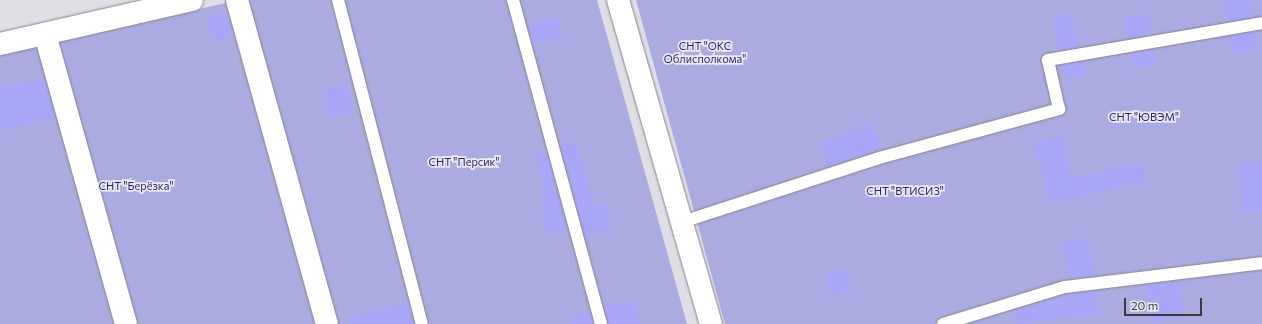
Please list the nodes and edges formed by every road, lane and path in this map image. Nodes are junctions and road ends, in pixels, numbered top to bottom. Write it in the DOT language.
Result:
graph roads {
  1 [pos="192,0"];
  2 [pos="237,0"];
  3 [pos="338,0"];
  4 [pos="513,0"];
  5 [pos="618,0"];
  6 [pos="1262,23"];
  7 [pos="45,34"];
  8 [pos="0,44"];
  9 [pos="682,222"];
  10 [pos="1262,263"];
  11 [pos="126,324"];
  12 [pos="327,324"];
  13 [pos="422,324"];
  14 [pos="601,324"];
  15 [pos="711,324"];
  16 [pos="943,324"];
  1 -- 7 [label="street"];
  2 -- 12 [label="street"];
  3 -- 13 [label="lane"];
  4 -- 14 [label="lane"];
  5 -- 9 [label="street"];
  6 -- 9 [label="lane"];
  7 -- 8 [label="street"];
  7 -- 11 [label="street"];
  9 -- 15 [label="street"];
  10 -- 16 [label="lane"];
}
